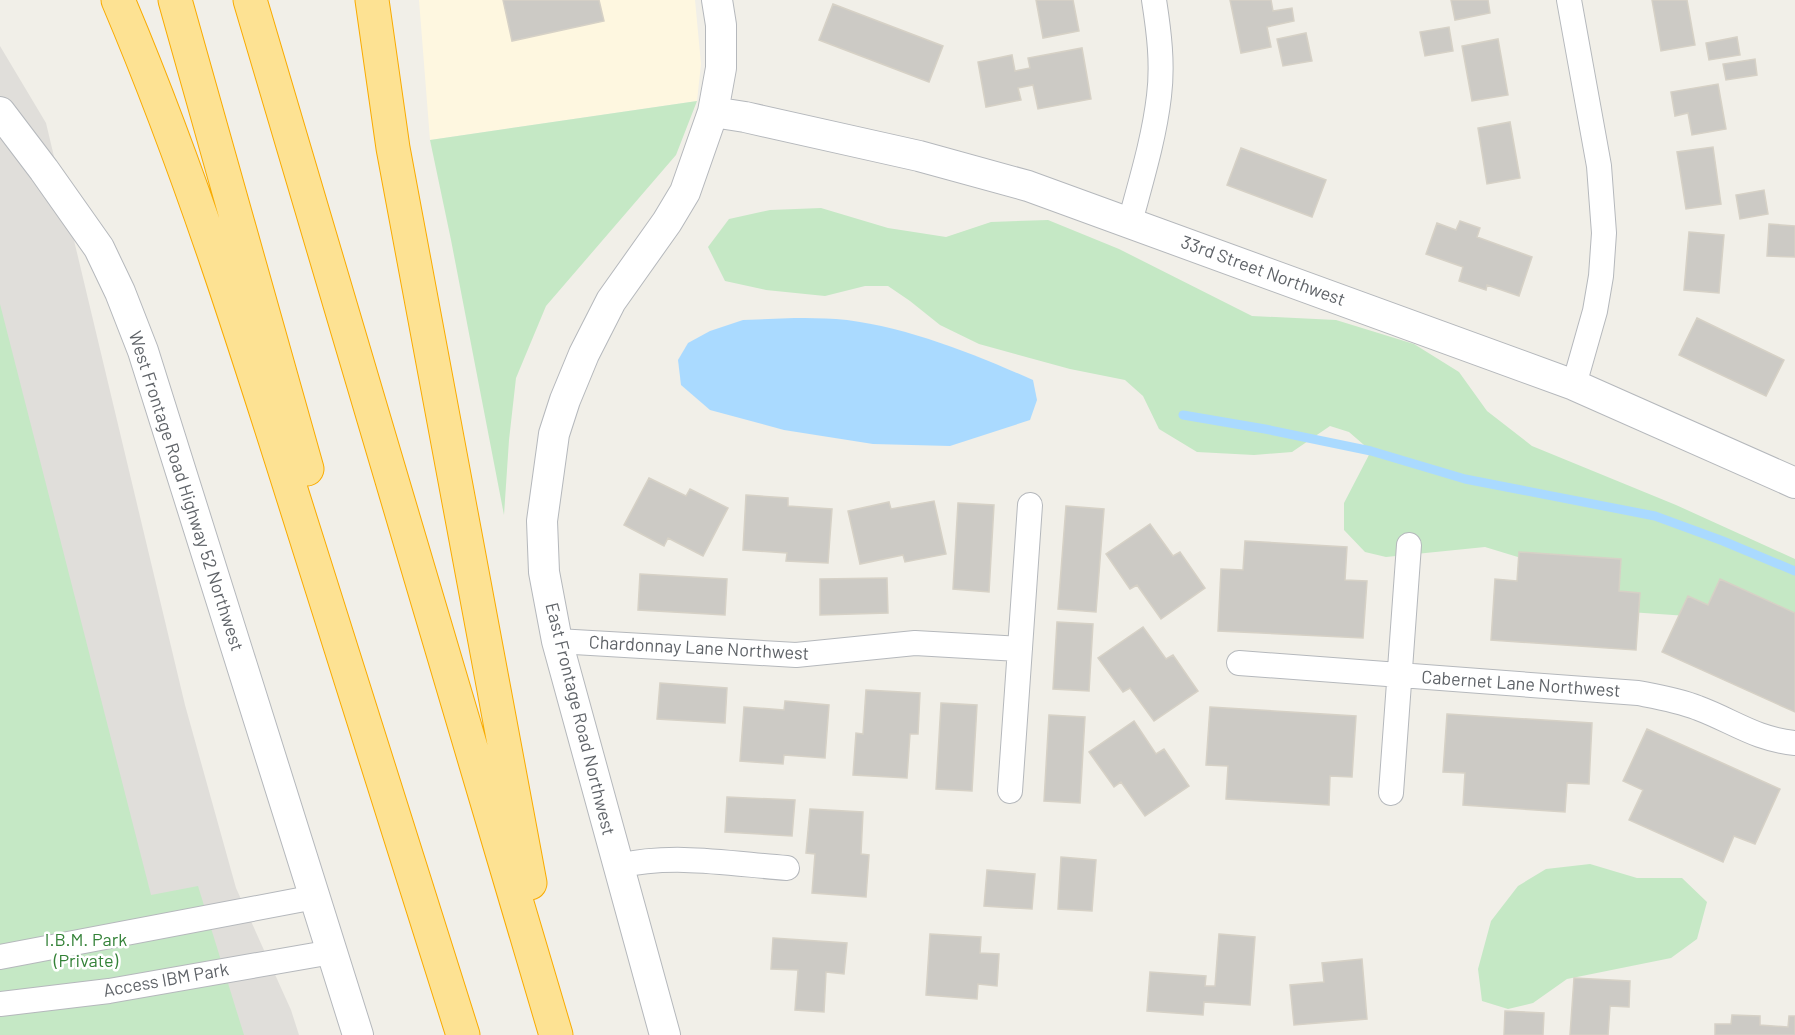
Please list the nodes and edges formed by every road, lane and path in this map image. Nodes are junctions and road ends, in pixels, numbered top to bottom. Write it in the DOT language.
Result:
graph roads {
  1 [pos="118,0"];
  2 [pos="175,0"];
  3 [pos="250,0"];
  4 [pos="372,0"];
  5 [pos="717,0"];
  6 [pos="1154,0"];
  7 [pos="1569,0"];
  8 [pos="0,112"];
  9 [pos="713,112"];
  10 [pos="1130,222"];
  11 [pos="1574,385"];
  12 [pos="1795,483"];
  13 [pos="1030,505"];
  14 [pos="1409,545"];
  15 [pos="557,641"];
  16 [pos="1020,649"];
  17 [pos="1239,663"];
  18 [pos="1399,675"];
  19 [pos="1795,742"];
  20 [pos="1010,791"];
  21 [pos="1391,793"];
  22 [pos="619,866"];
  23 [pos="787,868"];
  24 [pos="315,897"];
  25 [pos="332,952"];
  26 [pos="0,957"];
  27 [pos="0,1004"];
  28 [pos="358,1035"];
  29 [pos="464,1035"];
  30 [pos="557,1035"];
  31 [pos="665,1035"];
  1 -- 29 [label="highway"];
  2 -- 29 [label="highway"];
  3 -- 30 [label="highway"];
  4 -- 30 [label="highway"];
  5 -- 9 [label="street, East Frontage Road Northwest"];
  6 -- 10 [label="street"];
  7 -- 11 [label="street"];
  8 -- 24 [label="street, West Frontage Road Highway 52 Northwest"];
  9 -- 10 [label="street, 33rd Street Northwest"];
  9 -- 15 [label="street, East Frontage Road Northwest"];
  10 -- 11 [label="street, 33rd Street Northwest"];
  11 -- 12 [label="street, 33rd Street Northwest"];
  13 -- 16 [label="street"];
  14 -- 18 [label="street"];
  15 -- 16 [label="street, Chardonnay Lane Northwest"];
  15 -- 22 [label="street, East Frontage Road Northwest"];
  16 -- 20 [label="street"];
  17 -- 18 [label="street, Cabernet Lane Northwest"];
  18 -- 19 [label="street, Cabernet Lane Northwest"];
  18 -- 21 [label="street"];
  22 -- 23 [label="street"];
  22 -- 31 [label="street, East Frontage Road Northwest"];
  24 -- 25 [label="street, West Frontage Road Highway 52 Northwest"];
  24 -- 26 [label="street"];
  25 -- 27 [label="street, Access IBM Park"];
  25 -- 28 [label="street, West Frontage Road Highway 52 Northwest"];
}
